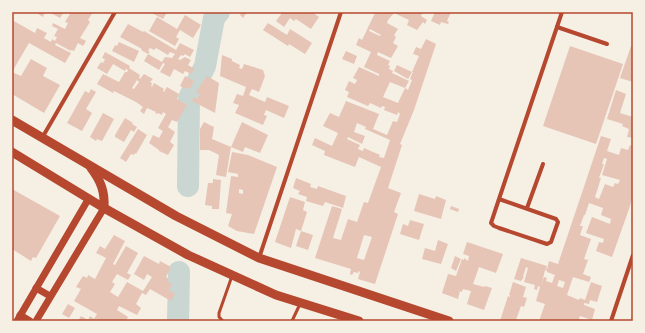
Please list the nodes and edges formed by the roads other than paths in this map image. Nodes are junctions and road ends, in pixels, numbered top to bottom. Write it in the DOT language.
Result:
graph roads {
  1 [pos="115,12"];
  2 [pos="341,12"];
  3 [pos="562,12"];
  4 [pos="557,27"];
  5 [pos="607,44"];
  6 [pos="12,120"];
  7 [pos="42,138"];
  8 [pos="12,152"];
  9 [pos="88,164"];
  10 [pos="543,164"];
  11 [pos="89,198"];
  12 [pos="499,199"];
  13 [pos="104,208"];
  14 [pos="528,208"];
  15 [pos="633,256"];
  16 [pos="259,258"];
  17 [pos="232,276"];
  18 [pos="36,288"];
  19 [pos="50,296"];
  20 [pos="301,303"];
  21 [pos="18,318"];
  22 [pos="30,321"];
  23 [pos="36,321"];
  24 [pos="223,321"];
  25 [pos="292,321"];
  26 [pos="359,321"];
  27 [pos="449,321"];
  28 [pos="611,321"];
  1 -- 7 [label="street"];
  2 -- 16 [label="street"];
  3 -- 4 [label="street"];
  4 -- 5 [label="street"];
  4 -- 12 [label="street"];
  6 -- 7 [label="main road"];
  7 -- 9 [label="main road"];
  8 -- 11 [label="main road"];
  9 -- 13 [label="main road"];
  9 -- 16 [label="main road"];
  10 -- 14 [label="street"];
  11 -- 13 [label="main road"];
  11 -- 18 [label="street"];
  12 -- 14 [label="street"];
  12 -- 14 [label="street"];
  13 -- 17 [label="main road"];
  13 -- 19 [label="street"];
  15 -- 28 [label="street"];
  16 -- 27 [label="main road"];
  17 -- 20 [label="main road"];
  17 -- 24 [label="lane"];
  18 -- 19 [label="street"];
  18 -- 21 [label="street"];
  19 -- 23 [label="street"];
  20 -- 25 [label="lane"];
  20 -- 26 [label="main road"];
  21 -- 22 [label="street"];
}
